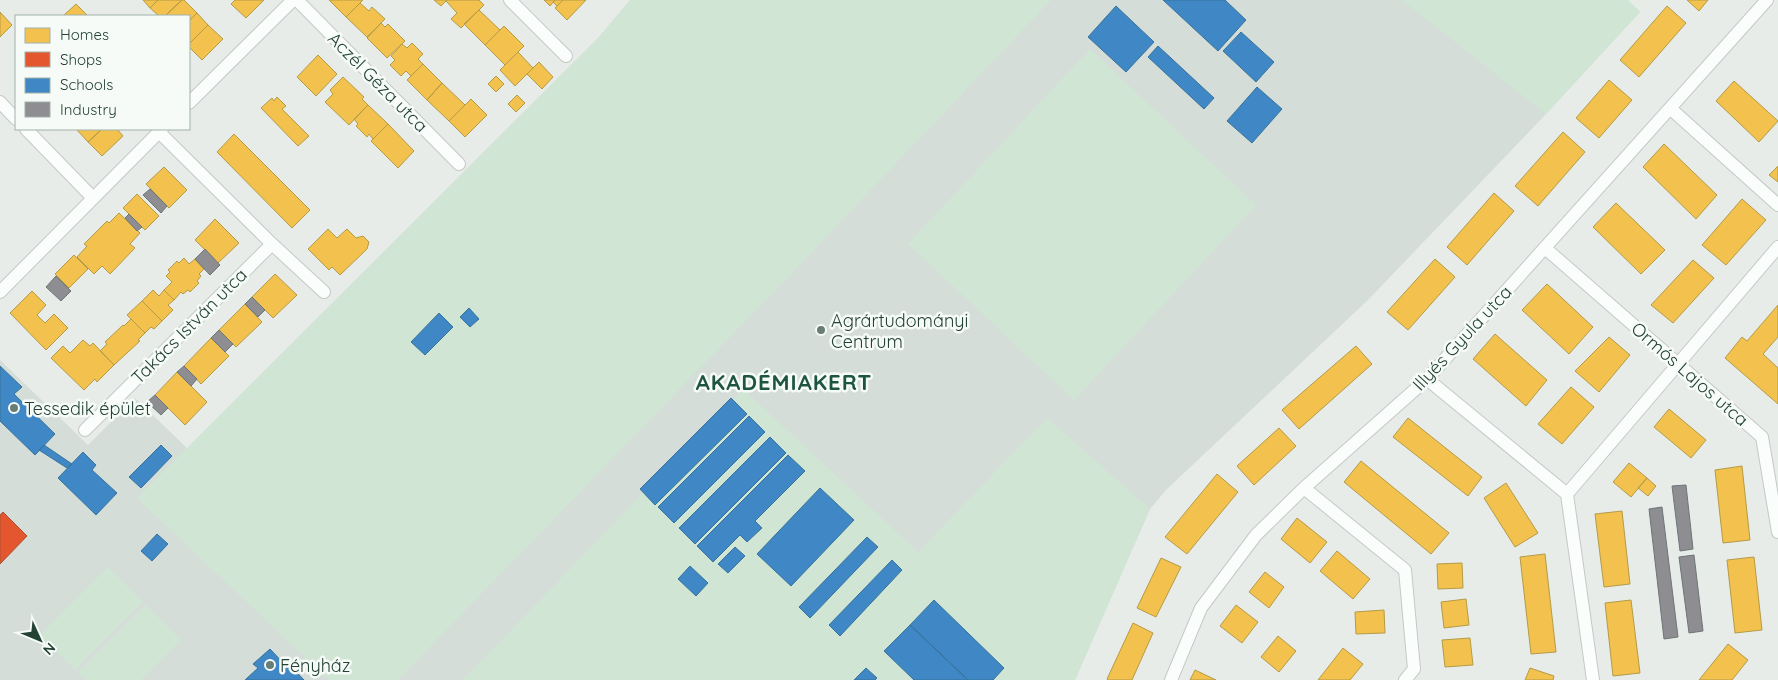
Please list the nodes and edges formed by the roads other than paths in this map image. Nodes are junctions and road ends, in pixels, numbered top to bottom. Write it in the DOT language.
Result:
graph roads {
  1 [pos="293,0"];
  2 [pos="297,0"];
  3 [pos="510,0"];
  4 [pos="1767,0"];
  5 [pos="566,56"];
  6 [pos="190,101"];
  7 [pos="0,102"];
  8 [pos="1671,109"];
  9 [pos="15,118"];
  10 [pos="27,130"];
  11 [pos="161,130"];
  12 [pos="459,164"];
  13 [pos="93,198"];
  14 [pos="1778,205"];
  15 [pos="272,244"];
  16 [pos="1778,247"];
  17 [pos="1545,248"];
  18 [pos="0,292"];
  19 [pos="324,292"];
  20 [pos="1677,363"];
  21 [pos="1427,379"];
  22 [pos="85,430"];
  23 [pos="1304,488"];
  24 [pos="1567,494"];
  25 [pos="1778,532"];
  26 [pos="1171,680"];
  27 [pos="1405,680"];
  28 [pos="1593,680"];
  1 -- 6 [label="street"];
  2 -- 12 [label="street, Aczél Géza utca"];
  3 -- 5 [label="street"];
  4 -- 8 [label="street, Illyés Gyula utca"];
  7 -- 9 [label="street"];
  8 -- 14 [label="street"];
  8 -- 17 [label="street, Illyés Gyula utca"];
  10 -- 13 [label="street"];
  11 -- 13 [label="street"];
  11 -- 15 [label="street"];
  13 -- 18 [label="street"];
  15 -- 19 [label="street"];
  15 -- 22 [label="street, Takács István utca"];
  16 -- 20 [label="street"];
  17 -- 20 [label="street, Ormós Lajos utca"];
  17 -- 21 [label="street, Illyés Gyula utca"];
  20 -- 24 [label="street"];
  20 -- 25 [label="street, Ormós Lajos utca"];
  21 -- 23 [label="street, Illyés Gyula utca"];
  21 -- 24 [label="street"];
  23 -- 26 [label="street, Illyés Gyula utca"];
  23 -- 27 [label="street"];
  24 -- 28 [label="street"];
}
